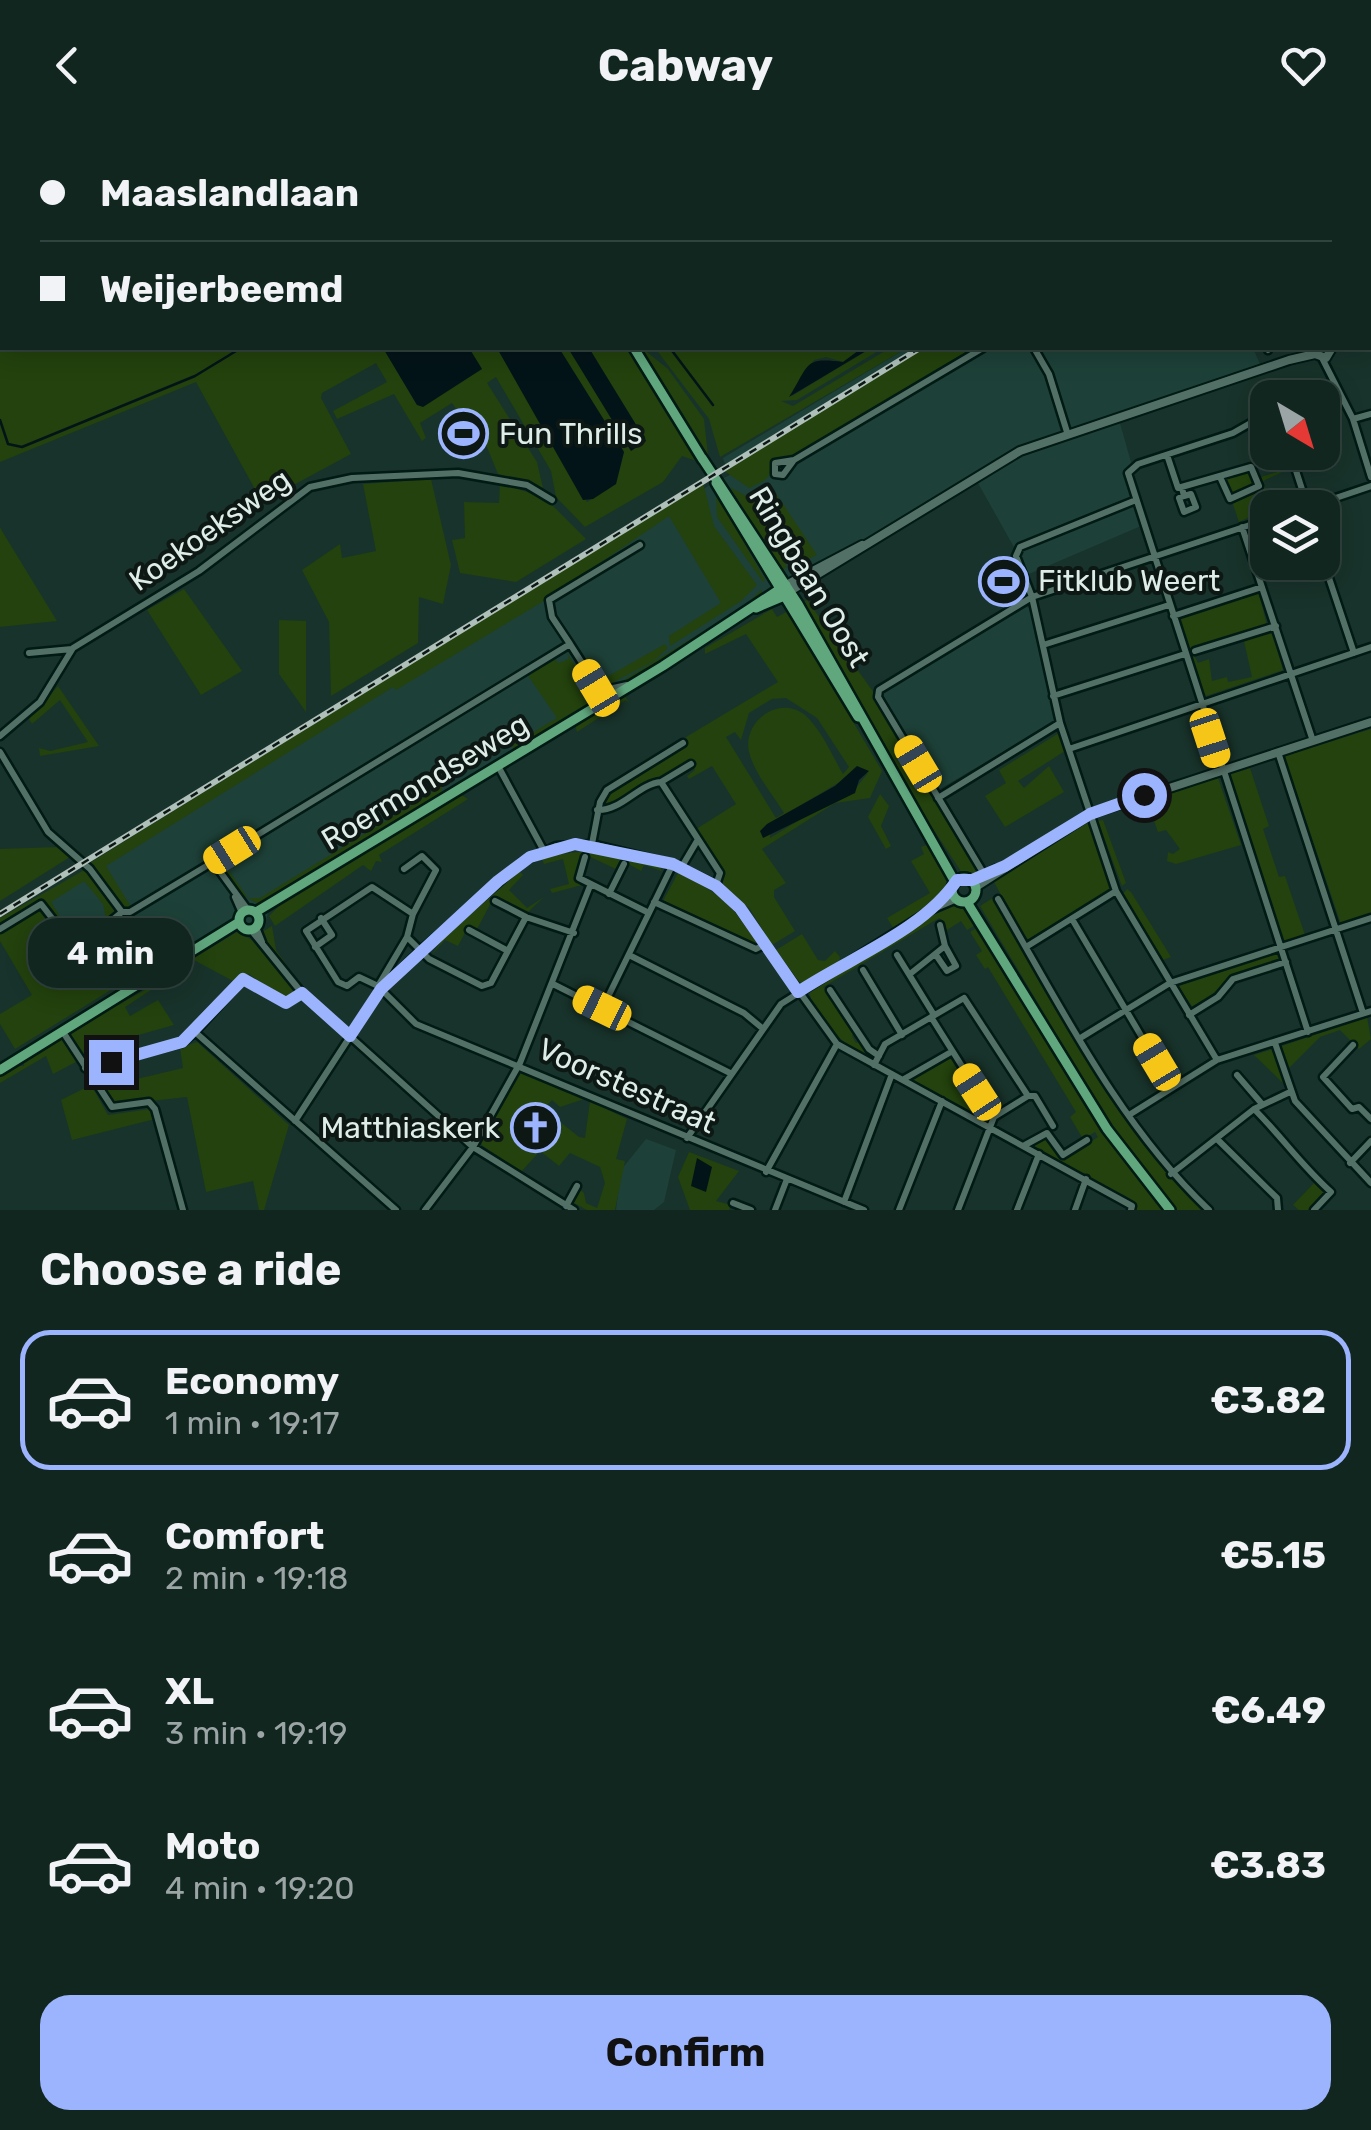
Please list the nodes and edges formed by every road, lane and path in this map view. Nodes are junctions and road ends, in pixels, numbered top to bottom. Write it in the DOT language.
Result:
graph roads {
  1 [pos="568,130"];
  2 [pos="578,130"];
  3 [pos="635,350"];
  4 [pos="979,350"];
  5 [pos="1035,350"];
  6 [pos="1325,351"];
  7 [pos="1371,414"];
  8 [pos="1354,419"];
  9 [pos="1250,424"];
  10 [pos="1067,432"];
  11 [pos="1167,455"];
  12 [pos="794,460"];
  13 [pos="1370,473"];
  14 [pos="1220,477"];
  15 [pos="1371,486"];
  16 [pos="1340,496"];
  17 [pos="552,500"];
  18 [pos="1136,500"];
  19 [pos="1250,525"];
  20 [pos="1242,527"];
  21 [pos="640,545"];
  22 [pos="1152,556"];
  23 [pos="1330,580"];
  24 [pos="1262,587"];
  25 [pos="785,591"];
  26 [pos="1032,596"];
  27 [pos="1170,605"];
  28 [pos="1173,616"];
  29 [pos="1276,626"];
  30 [pos="570,644"];
  31 [pos="1043,645"];
  32 [pos="1371,647"];
  33 [pos="73,648"];
  34 [pos="1194,652"];
  35 [pos="29,653"];
  36 [pos="1354,653"];
  37 [pos="1185,654"];
  38 [pos="1291,674"];
  39 [pos="633,684"];
  40 [pos="1054,696"];
  41 [pos="1200,704"];
  42 [pos="1060,722"];
  43 [pos="1371,722"];
  44 [pos="0,736"];
  45 [pos="1313,741"];
  46 [pos="683,742"];
  47 [pos="1069,750"];
  48 [pos="0,752"];
  49 [pos="1278,752"];
  50 [pos="691,764"];
  51 [pos="498,766"];
  52 [pos="1221,771"];
  53 [pos="662,782"];
  54 [pos="938,798"];
  55 [pos="597,810"];
  56 [pos="1090,814"];
  57 [pos="697,841"];
  58 [pos="592,844"];
  59 [pos="544,850"];
  60 [pos="586,857"];
  61 [pos="213,862"];
  62 [pos="624,864"];
  63 [pos="673,864"];
  64 [pos="1005,866"];
  65 [pos="682,868"];
  66 [pos="404,869"];
  67 [pos="984,874"];
  68 [pos="590,886"];
  69 [pos="716,886"];
  70 [pos="964,890"];
  71 [pos="1116,892"];
  72 [pos="608,894"];
  73 [pos="998,899"];
  74 [pos="495,901"];
  75 [pos="654,902"];
  76 [pos="122,912"];
  77 [pos="649,913"];
  78 [pos="412,914"];
  79 [pos="526,917"];
  80 [pos="321,918"];
  81 [pos="1371,918"];
  82 [pos="249,920"];
  83 [pos="1072,920"];
  84 [pos="940,924"];
  85 [pos="0,929"];
  86 [pos="1336,929"];
  87 [pos="468,930"];
  88 [pos="574,932"];
  89 [pos="407,937"];
  90 [pos="764,944"];
  91 [pos="81,945"];
  92 [pos="945,946"];
  93 [pos="315,947"];
  94 [pos="1026,947"];
  95 [pos="1281,947"];
  96 [pos="508,950"];
  97 [pos="420,951"];
  98 [pos="628,954"];
  99 [pos="898,955"];
  100 [pos="936,955"];
  101 [pos="88,956"];
  102 [pos="1286,962"];
  103 [pos="863,970"];
  104 [pos="910,974"];
  105 [pos="553,984"];
  106 [pos="1170,984"];
  107 [pos="380,988"];
  108 [pos="830,990"];
  109 [pos="798,992"];
  110 [pos="302,993"];
  111 [pos="602,1008"];
  112 [pos="1126,1010"];
  113 [pos="1367,1012"];
  114 [pos="1189,1015"];
  115 [pos="933,1016"];
  116 [pos="762,1028"];
  117 [pos="63,1032"];
  118 [pos="195,1032"];
  119 [pos="1308,1032"];
  120 [pos="902,1035"];
  121 [pos="350,1036"];
  122 [pos="1082,1037"];
  123 [pos="1275,1043"];
  124 [pos="837,1044"];
  125 [pos="1352,1045"];
  126 [pos="951,1052"];
  127 [pos="879,1056"];
  128 [pos="1218,1060"];
  129 [pos="520,1063"];
  130 [pos="874,1065"];
  131 [pos="86,1068"];
  132 [pos="0,1070"];
  133 [pos="730,1073"];
  134 [pos="892,1074"];
  135 [pos="1237,1076"];
  136 [pos="903,1080"];
  137 [pos="1172,1088"];
  138 [pos="1290,1092"];
  139 [pos="1028,1096"];
  140 [pos="942,1101"];
  141 [pos="1258,1107"];
  142 [pos="1130,1116"];
  143 [pos="994,1117"];
  144 [pos="1371,1118"];
  145 [pos="295,1121"];
  146 [pos="1054,1126"];
  147 [pos="990,1128"];
  148 [pos="687,1138"];
  149 [pos="1087,1140"];
  150 [pos="1218,1140"];
  151 [pos="1371,1142"];
  152 [pos="1024,1146"];
  153 [pos="473,1147"];
  154 [pos="1038,1154"];
  155 [pos="1350,1163"];
  156 [pos="766,1172"];
  157 [pos="1171,1174"];
  158 [pos="787,1179"];
  159 [pos="1086,1180"];
  160 [pos="1371,1183"];
  161 [pos="578,1186"];
  162 [pos="844,1202"];
  163 [pos="733,1203"];
  164 [pos="570,1208"];
  165 [pos="183,1210"];
  166 [pos="396,1210"];
  167 [pos="424,1210"];
  168 [pos="752,1210"];
  169 [pos="775,1210"];
  170 [pos="864,1210"];
  171 [pos="900,1210"];
  172 [pos="958,1210"];
  173 [pos="1017,1210"];
  174 [pos="1075,1210"];
  175 [pos="1131,1210"];
  176 [pos="1170,1210"];
  177 [pos="1209,1210"];
  178 [pos="1278,1210"];
  179 [pos="1314,1210"];
  1 -- 2 [label="street"];
  3 -- 25 [label="main road, Ringbaan Oost"];
  4 -- 12 [label="street"];
  5 -- 10 [label="street"];
  6 -- 8 [label="street"];
  6 -- 10 [label="street, Roermondseweg"];
  7 -- 8 [label="street"];
  8 -- 13 [label="street"];
  9 -- 11 [label="street"];
  10 -- 25 [label="street, Roermondseweg"];
  11 -- 14 [label="street"];
  11 -- 18 [label="street"];
  14 -- 14 [label="street"];
  15 -- 16 [label="street"];
  17 -- 33 [label="street, Koekoeksweg"];
  18 -- 22 [label="street"];
  18 -- 26 [label="street"];
  19 -- 20 [label="street"];
  20 -- 22 [label="street"];
  20 -- 24 [label="street"];
  21 -- 30 [label="street"];
  22 -- 26 [label="street"];
  22 -- 27 [label="street"];
  23 -- 36 [label="street"];
  24 -- 28 [label="street"];
  24 -- 29 [label="street"];
  25 -- 39 [label="main road, Roermondseweg"];
  25 -- 70 [label="main road, Ringbaan Oost"];
  26 -- 31 [label="street"];
  26 -- 54 [label="street"];
  27 -- 28 [label="street"];
  27 -- 31 [label="street"];
  28 -- 37 [label="street"];
  29 -- 34 [label="street"];
  29 -- 38 [label="street"];
  30 -- 39 [label="street"];
  30 -- 61 [label="street"];
  31 -- 40 [label="street"];
  32 -- 36 [label="street"];
  33 -- 35 [label="street"];
  33 -- 44 [label="street, Koekoeksweg"];
  36 -- 38 [label="street"];
  37 -- 40 [label="street"];
  37 -- 41 [label="street"];
  38 -- 41 [label="street"];
  38 -- 45 [label="street"];
  39 -- 51 [label="main road, Roermondseweg"];
  40 -- 42 [label="street"];
  41 -- 47 [label="street"];
  41 -- 52 [label="street"];
  42 -- 47 [label="street"];
  42 -- 54 [label="street"];
  43 -- 45 [label="street"];
  45 -- 49 [label="street"];
  46 -- 55 [label="street"];
  47 -- 56 [label="street"];
  48 -- 76 [label="street"];
  49 -- 52 [label="street"];
  49 -- 86 [label="street"];
  50 -- 53 [label="street"];
  51 -- 59 [label="street"];
  51 -- 82 [label="main road, Roermondseweg"];
  52 -- 56 [label="street"];
  52 -- 95 [label="street"];
  53 -- 55 [label="street"];
  53 -- 57 [label="street"];
  54 -- 67 [label="street"];
  55 -- 58 [label="street"];
  56 -- 64 [label="street"];
  56 -- 71 [label="street"];
  57 -- 65 [label="street"];
  57 -- 69 [label="street"];
  58 -- 59 [label="street"];
  58 -- 63 [label="street"];
  59 -- 97 [label="street"];
  60 -- 68 [label="street"];
  61 -- 76 [label="street"];
  61 -- 82 [label="street"];
  62 -- 72 [label="street"];
  63 -- 65 [label="street"];
  63 -- 75 [label="street"];
  64 -- 67 [label="street"];
  64 -- 70 [label="street"];
  65 -- 69 [label="street"];
  66 -- 78 [label="street"];
  67 -- 70 [label="street"];
  68 -- 72 [label="street"];
  68 -- 88 [label="street"];
  69 -- 90 [label="street"];
  70 -- 109 [label="street"];
  70 -- 176 [label="main road, Ringbaan Oost"];
  71 -- 83 [label="street"];
  71 -- 106 [label="street"];
  72 -- 77 [label="street"];
  73 -- 94 [label="street"];
  74 -- 79 [label="street"];
  75 -- 77 [label="street"];
  75 -- 90 [label="street"];
  76 -- 91 [label="street"];
  77 -- 98 [label="street"];
  78 -- 80 [label="street"];
  78 -- 89 [label="street"];
  79 -- 88 [label="street"];
  79 -- 96 [label="street"];
  80 -- 93 [label="street"];
  80 -- 93 [label="street"];
  81 -- 86 [label="street"];
  82 -- 110 [label="street"];
  82 -- 117 [label="main road, Roermondseweg"];
  83 -- 94 [label="street"];
  83 -- 112 [label="street"];
  84 -- 92 [label="street"];
  85 -- 91 [label="street"];
  86 -- 95 [label="street"];
  86 -- 113 [label="street"];
  87 -- 96 [label="street"];
  88 -- 105 [label="street"];
  89 -- 97 [label="street"];
  89 -- 107 [label="street"];
  90 -- 109 [label="street"];
  91 -- 101 [label="street"];
  92 -- 100 [label="street"];
  92 -- 100 [label="street"];
  93 -- 107 [label="street"];
  94 -- 122 [label="street"];
  95 -- 102 [label="street"];
  95 -- 106 [label="street"];
  96 -- 97 [label="street"];
  97 -- 107 [label="street"];
  98 -- 111 [label="street"];
  98 -- 116 [label="street"];
  99 -- 104 [label="street"];
  100 -- 104 [label="street"];
  102 -- 114 [label="street"];
  102 -- 119 [label="street"];
  103 -- 120 [label="street"];
  104 -- 115 [label="street"];
  105 -- 111 [label="street"];
  105 -- 129 [label="street"];
  106 -- 112 [label="street"];
  106 -- 114 [label="street"];
  107 -- 121 [label="street"];
  107 -- 129 [label="street, Voorstestraat"];
  108 -- 127 [label="street"];
  109 -- 116 [label="street"];
  109 -- 124 [label="street"];
  110 -- 118 [label="street"];
  110 -- 121 [label="street"];
  111 -- 133 [label="street"];
  112 -- 122 [label="street"];
  112 -- 137 [label="street"];
  113 -- 119 [label="street"];
  114 -- 128 [label="street"];
  115 -- 120 [label="street"];
  115 -- 126 [label="street"];
  115 -- 139 [label="street"];
  116 -- 133 [label="street"];
  117 -- 131 [label="street"];
  117 -- 132 [label="main road, Roermondseweg"];
  118 -- 131 [label="street"];
  118 -- 145 [label="street"];
  119 -- 123 [label="street"];
  120 -- 127 [label="street"];
  121 -- 145 [label="street"];
  121 -- 153 [label="street"];
  122 -- 142 [label="street"];
  123 -- 128 [label="street"];
  123 -- 138 [label="street"];
  124 -- 130 [label="street"];
  124 -- 156 [label="street"];
  125 -- 144 [label="street"];
  126 -- 136 [label="street"];
  126 -- 143 [label="street"];
  127 -- 130 [label="street"];
  128 -- 137 [label="street"];
  129 -- 148 [label="street, Voorstestraat"];
  129 -- 153 [label="street"];
  130 -- 134 [label="street"];
  131 -- 165 [label="street"];
  133 -- 148 [label="street"];
  134 -- 136 [label="street"];
  134 -- 162 [label="street"];
  135 -- 141 [label="street"];
  136 -- 140 [label="street"];
  137 -- 142 [label="street"];
  138 -- 141 [label="street"];
  138 -- 155 [label="street"];
  139 -- 143 [label="street"];
  139 -- 146 [label="street"];
  140 -- 147 [label="street"];
  140 -- 171 [label="street"];
  141 -- 150 [label="street"];
  141 -- 179 [label="street"];
  142 -- 157 [label="street"];
  143 -- 147 [label="street"];
  145 -- 166 [label="street"];
  147 -- 152 [label="street"];
  147 -- 172 [label="street"];
  148 -- 156 [label="street, Voorstestraat"];
  149 -- 152 [label="street"];
  150 -- 157 [label="street"];
  150 -- 178 [label="street"];
  151 -- 155 [label="street"];
  152 -- 154 [label="street"];
  153 -- 164 [label="street"];
  153 -- 167 [label="street"];
  154 -- 159 [label="street"];
  154 -- 173 [label="street"];
  155 -- 160 [label="street"];
  156 -- 158 [label="street, Voorstestraat"];
  157 -- 177 [label="street"];
  158 -- 162 [label="street, Voorstestraat"];
  158 -- 169 [label="street"];
  159 -- 174 [label="street"];
  159 -- 175 [label="street"];
  161 -- 164 [label="street"];
  162 -- 170 [label="street, Voorstestraat"];
  163 -- 168 [label="street"];
}
